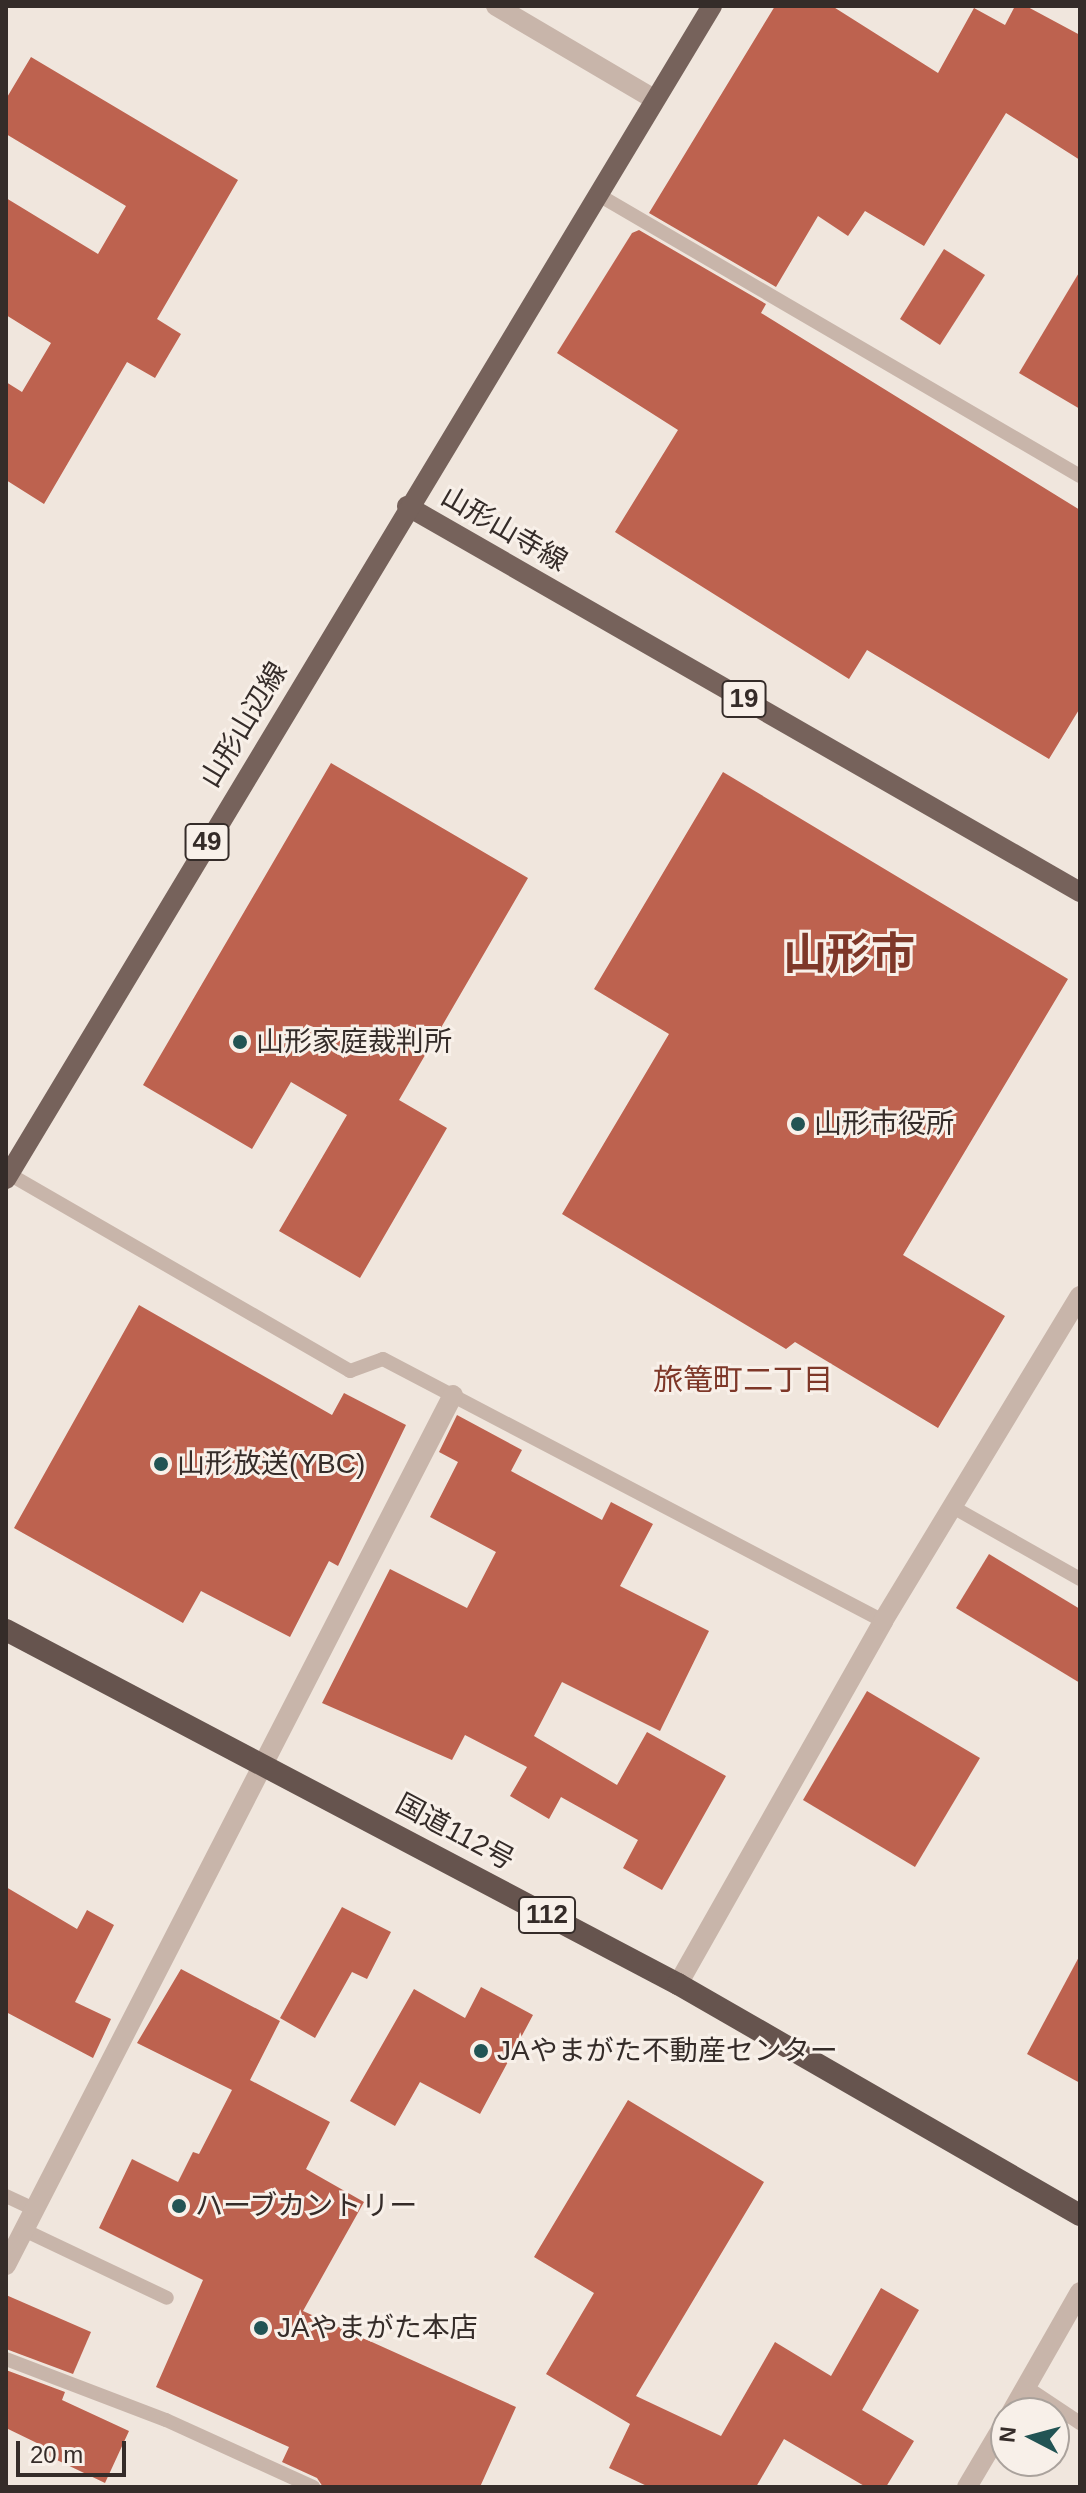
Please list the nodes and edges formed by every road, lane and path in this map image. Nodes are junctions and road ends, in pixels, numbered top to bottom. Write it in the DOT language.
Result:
graph roads {
  1 [pos="496,6"];
  2 [pos="712,6"];
  3 [pos="654,99"];
  4 [pos="597,194"];
  5 [pos="1080,476"];
  6 [pos="407,506"];
  7 [pos="1080,892"];
  8 [pos="8,1176"];
  9 [pos="1080,1296"];
  10 [pos="453,1395"];
  11 [pos="951,1506"];
  12 [pos="1080,1579"];
  13 [pos="883,1621"];
  14 [pos="6,1630"];
  15 [pos="265,1765"];
  16 [pos="678,1984"];
  17 [pos="6,2196"];
  18 [pos="34,2209"];
  19 [pos="1080,2215"];
  20 [pos="24,2230"];
  21 [pos="6,2265"];
  22 [pos="1080,2292"];
  23 [pos="167,2298"];
  24 [pos="6,2359"];
  25 [pos="1026,2387"];
  26 [pos="1020,2397"];
  27 [pos="1080,2423"];
  28 [pos="990,2448"];
  29 [pos="313,2487"];
  30 [pos="967,2487"];
  1 -- 3 [label="street"];
  2 -- 3 [label="main road, 山形山寺線"];
  3 -- 4 [label="main road, 山形山寺線"];
  4 -- 5 [label="lane"];
  4 -- 6 [label="main road, 山形山寺線"];
  6 -- 7 [label="main road, 山形山寺線 / 19"];
  6 -- 8 [label="main road, 山形山辺線 / 49"];
  8 -- 10 [label="lane"];
  9 -- 11 [label="street"];
  10 -- 13 [label="lane"];
  10 -- 15 [label="street"];
  11 -- 12 [label="lane"];
  11 -- 13 [label="street"];
  13 -- 16 [label="street"];
  14 -- 15 [label="highway, 国道112号 / 112"];
  15 -- 16 [label="highway, 国道112号 / 112"];
  15 -- 18 [label="street"];
  16 -- 19 [label="highway, 国道112号 / 112"];
  17 -- 18 [label="lane"];
  18 -- 20 [label="street"];
  20 -- 21 [label="street"];
  20 -- 23 [label="lane"];
  22 -- 25 [label="street"];
  24 -- 29 [label="lane"];
  25 -- 26 [label="street"];
  25 -- 27 [label="lane"];
  28 -- 30 [label="street"];
}
